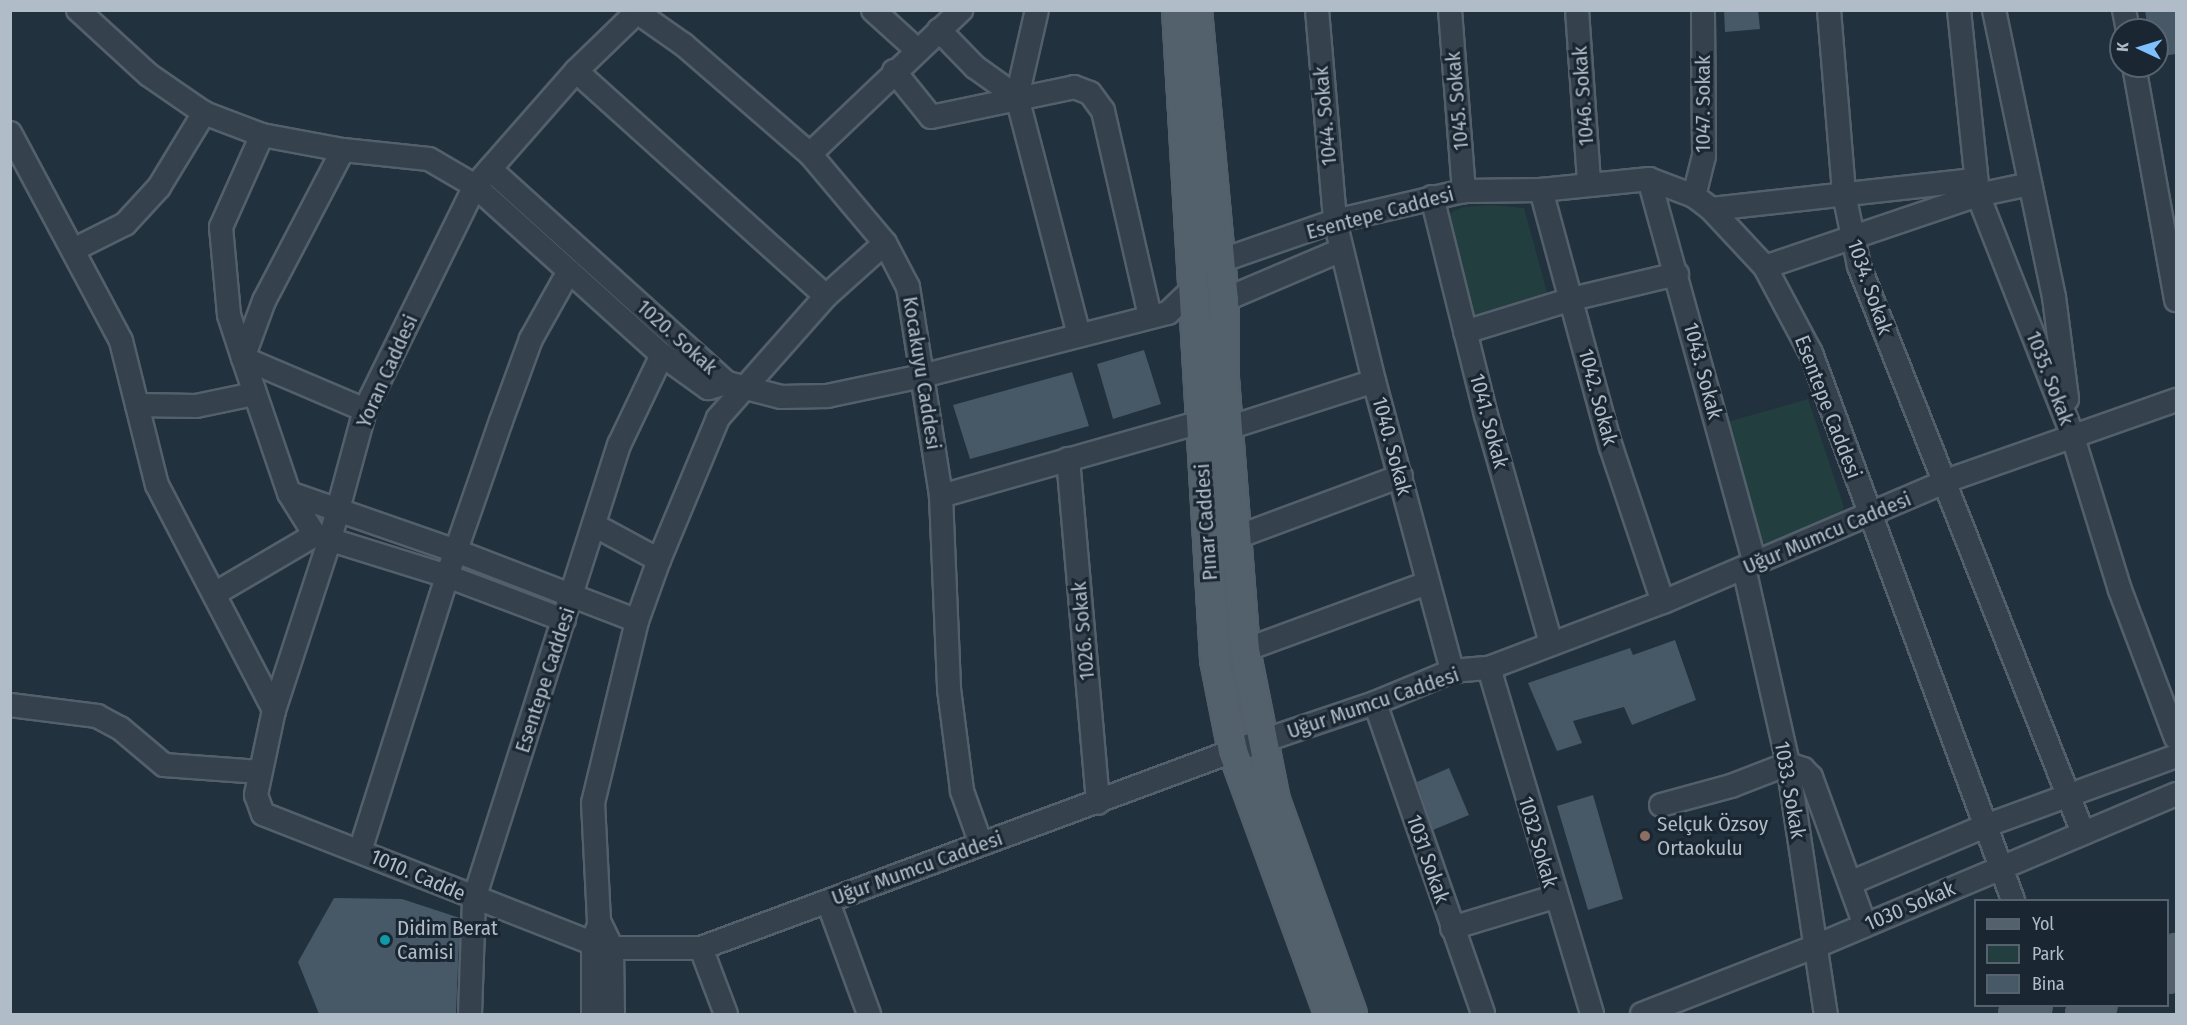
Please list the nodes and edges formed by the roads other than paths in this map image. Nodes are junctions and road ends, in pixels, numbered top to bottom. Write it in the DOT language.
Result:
graph roads {
  1 [pos="78,10"];
  2 [pos="873,10"];
  3 [pos="961,10"];
  4 [pos="1037,10"];
  5 [pos="1177,10"];
  6 [pos="1197,10"];
  7 [pos="1317,10"];
  8 [pos="1450,10"];
  9 [pos="1577,10"];
  10 [pos="1703,10"];
  11 [pos="1829,10"];
  12 [pos="1959,10"];
  13 [pos="1994,10"];
  14 [pos="638,11"];
  15 [pos="939,30"];
  16 [pos="917,51"];
  17 [pos="576,71"];
  18 [pos="894,71"];
  19 [pos="2136,78"];
  20 [pos="1017,98"];
  21 [pos="204,113"];
  22 [pos="10,133"];
  23 [pos="262,135"];
  24 [pos="343,150"];
  25 [pos="810,154"];
  26 [pos="490,169"];
  27 [pos="1649,179"];
  28 [pos="1589,182"];
  29 [pos="2030,184"];
  30 [pos="475,186"];
  31 [pos="1976,188"];
  32 [pos="1541,190"];
  33 [pos="1464,191"];
  34 [pos="1844,194"];
  35 [pos="1432,197"];
  36 [pos="1703,203"];
  37 [pos="1335,221"];
  38 [pos="1852,236"];
  39 [pos="885,243"];
  40 [pos="73,250"];
  41 [pos="1342,250"];
  42 [pos="1220,261"];
  43 [pos="1765,267"];
  44 [pos="569,271"];
  45 [pos="1677,274"];
  46 [pos="1192,290"];
  47 [pos="826,296"];
  48 [pos="1572,299"];
  49 [pos="1224,300"];
  50 [pos="2176,300"];
  51 [pos="1150,317"];
  52 [pos="1466,332"];
  53 [pos="1079,335"];
  54 [pos="662,355"];
  55 [pos="243,358"];
  56 [pos="922,376"];
  57 [pos="1374,381"];
  58 [pos="738,386"];
  59 [pos="254,394"];
  60 [pos="2176,400"];
  61 [pos="137,405"];
  62 [pos="365,410"];
  63 [pos="1200,422"];
  64 [pos="1228,428"];
  65 [pos="2072,434"];
  66 [pos="1068,459"];
  67 [pos="1401,476"];
  68 [pos="1946,481"];
  69 [pos="289,493"];
  70 [pos="942,496"];
  71 [pos="337,512"];
  72 [pos="1870,516"];
  73 [pos="594,525"];
  74 [pos="322,537"];
  75 [pos="1237,537"];
  76 [pos="456,551"];
  77 [pos="659,560"];
  78 [pos="1750,566"];
  79 [pos="447,576"];
  80 [pos="1427,583"];
  81 [pos="216,593"];
  82 [pos="572,596"];
  83 [pos="1663,602"];
  84 [pos="564,620"];
  85 [pos="637,621"];
  86 [pos="1551,643"];
  87 [pos="1245,650"];
  88 [pos="1489,668"];
  89 [pos="1452,671"];
  90 [pos="1375,703"];
  91 [pos="10,705"];
  92 [pos="274,710"];
  93 [pos="2176,738"];
  94 [pos="1261,743"];
  95 [pos="1233,751"];
  96 [pos="2176,756"];
  97 [pos="1788,764"];
  98 [pos="260,772"];
  99 [pos="2176,794"];
  100 [pos="256,795"];
  101 [pos="2068,795"];
  102 [pos="1098,803"];
  103 [pos="1661,805"];
  104 [pos="1985,826"];
  105 [pos="2083,833"];
  106 [pos="981,844"];
  107 [pos="360,851"];
  108 [pos="2000,868"];
  109 [pos="1850,883"];
  110 [pos="1554,897"];
  111 [pos="474,899"];
  112 [pos="2013,899"];
  113 [pos="828,902"];
  114 [pos="1865,926"];
  115 [pos="1452,928"];
  116 [pos="602,945"];
  117 [pos="1814,947"];
  118 [pos="701,948"];
  119 [pos="2032,1007"];
  120 [pos="2097,1007"];
  121 [pos="470,1014"];
  122 [pos="593,1014"];
  123 [pos="613,1014"];
  124 [pos="726,1014"];
  125 [pos="869,1014"];
  126 [pos="1329,1014"];
  127 [pos="1352,1014"];
  128 [pos="1483,1014"];
  129 [pos="1592,1014"];
  130 [pos="1642,1014"];
  131 [pos="1826,1014"];
  132 [pos="2013,1014"];
  133 [pos="2081,1014"];
  1 -- 21 [label="street, 1020. Sokak"];
  2 -- 16 [label="street"];
  3 -- 15 [label="street"];
  4 -- 20 [label="street"];
  5 -- 46 [label="main road, Pınar Caddesi"];
  6 -- 42 [label="main road, Pınar Caddesi"];
  7 -- 37 [label="street, 1044. Sokak"];
  8 -- 33 [label="street, 1045. Sokak"];
  9 -- 28 [label="street, 1046. Sokak"];
  10 -- 36 [label="street, 1047. Sokak"];
  11 -- 34 [label="street, 1034. Sokak"];
  12 -- 31 [label="street, 1035. Sokak"];
  13 -- 29 [label="street, 1035. Sokak"];
  14 -- 17 [label="street, Yoran Caddesi"];
  14 -- 25 [label="street, Kocakuyu Caddesi"];
  15 -- 16 [label="street"];
  15 -- 20 [label="street"];
  16 -- 18 [label="street"];
  17 -- 26 [label="street, Yoran Caddesi"];
  17 -- 47 [label="street"];
  18 -- 20 [label="street"];
  18 -- 25 [label="street"];
  19 -- 50 [label="street"];
  20 -- 51 [label="street"];
  20 -- 53 [label="street"];
  21 -- 23 [label="street, 1020. Sokak"];
  21 -- 40 [label="street"];
  22 -- 40 [label="street"];
  23 -- 24 [label="street, 1020. Sokak"];
  23 -- 55 [label="street"];
  24 -- 30 [label="street, 1020. Sokak"];
  24 -- 55 [label="street"];
  25 -- 39 [label="street, Kocakuyu Caddesi"];
  26 -- 30 [label="street, Yoran Caddesi"];
  26 -- 58 [label="street, 1020. Sokak"];
  27 -- 28 [label="street, Esentepe Caddesi"];
  27 -- 36 [label="street, Esentepe Caddesi"];
  27 -- 45 [label="street, 1043. Sokak"];
  28 -- 32 [label="street, Esentepe Caddesi"];
  29 -- 31 [label="street"];
  29 -- 65 [label="street, 1035. Sokak"];
  30 -- 44 [label="street, 1020. Sokak"];
  30 -- 62 [label="street, Yoran Caddesi"];
  31 -- 34 [label="street"];
  31 -- 38 [label="street"];
  31 -- 65 [label="street, 1035. Sokak"];
  32 -- 33 [label="street, Esentepe Caddesi"];
  32 -- 48 [label="street, 1042. Sokak"];
  33 -- 35 [label="street, Esentepe Caddesi"];
  34 -- 36 [label="street"];
  34 -- 38 [label="street, 1034. Sokak"];
  35 -- 37 [label="street, Esentepe Caddesi"];
  35 -- 52 [label="street, 1041. Sokak"];
  36 -- 43 [label="street, Esentepe Caddesi"];
  37 -- 41 [label="street, 1040. Sokak"];
  37 -- 42 [label="street, Esentepe Caddesi"];
  38 -- 43 [label="street"];
  38 -- 68 [label="street, 1034. Sokak"];
  39 -- 47 [label="street"];
  39 -- 56 [label="street, Kocakuyu Caddesi"];
  40 -- 61 [label="street"];
  41 -- 49 [label="street, Esentepe Caddesi"];
  41 -- 57 [label="street, 1040. Sokak"];
  42 -- 46 [label="main road"];
  42 -- 49 [label="main road, Pınar Caddesi"];
  43 -- 72 [label="street, Esentepe Caddesi"];
  44 -- 54 [label="street, 1020. Sokak"];
  44 -- 76 [label="street"];
  45 -- 48 [label="street"];
  45 -- 78 [label="street, 1043. Sokak"];
  46 -- 49 [label="main road"];
  46 -- 51 [label="street"];
  46 -- 63 [label="main road, Pınar Caddesi"];
  47 -- 58 [label="street"];
  48 -- 52 [label="street"];
  48 -- 83 [label="street, 1042. Sokak"];
  49 -- 64 [label="main road, Pınar Caddesi"];
  51 -- 53 [label="street"];
  52 -- 86 [label="street, 1041. Sokak"];
  53 -- 56 [label="street"];
  54 -- 58 [label="street, 1020. Sokak"];
  54 -- 73 [label="street, Esentepe Caddesi"];
  55 -- 59 [label="street"];
  55 -- 62 [label="street"];
  56 -- 58 [label="street"];
  56 -- 70 [label="street, Kocakuyu Caddesi"];
  57 -- 64 [label="street"];
  57 -- 67 [label="street, 1040. Sokak"];
  58 -- 77 [label="street"];
  59 -- 61 [label="street"];
  59 -- 69 [label="street"];
  60 -- 65 [label="street, Uğur Mumcu Caddesi"];
  61 -- 81 [label="street"];
  62 -- 71 [label="street, Yoran Caddesi"];
  63 -- 66 [label="street"];
  63 -- 95 [label="main road, Pınar Caddesi"];
  64 -- 75 [label="main road, Pınar Caddesi"];
  65 -- 68 [label="street, Uğur Mumcu Caddesi"];
  65 -- 93 [label="street"];
  66 -- 70 [label="street"];
  66 -- 102 [label="street, 1026. Sokak"];
  67 -- 75 [label="street"];
  67 -- 80 [label="street, 1040. Sokak"];
  68 -- 72 [label="street, Uğur Mumcu Caddesi"];
  68 -- 101 [label="street, 1034. Sokak"];
  69 -- 71 [label="street"];
  69 -- 74 [label="street"];
  70 -- 106 [label="street, Kocakuyu Caddesi"];
  71 -- 74 [label="street, Yoran Caddesi"];
  71 -- 76 [label="street"];
  72 -- 78 [label="street, Uğur Mumcu Caddesi"];
  72 -- 104 [label="street, Esentepe Caddesi"];
  73 -- 77 [label="street"];
  73 -- 82 [label="street, Esentepe Caddesi"];
  74 -- 79 [label="street"];
  74 -- 81 [label="street"];
  74 -- 92 [label="street, Yoran Caddesi"];
  75 -- 87 [label="main road, Pınar Caddesi"];
  76 -- 79 [label="street"];
  76 -- 82 [label="street"];
  77 -- 85 [label="street"];
  78 -- 83 [label="street, Uğur Mumcu Caddesi"];
  78 -- 97 [label="street, 1033. Sokak"];
  79 -- 84 [label="street"];
  79 -- 107 [label="street"];
  80 -- 87 [label="street"];
  80 -- 89 [label="street, 1040. Sokak"];
  81 -- 92 [label="street"];
  82 -- 84 [label="street, Esentepe Caddesi"];
  82 -- 85 [label="street"];
  83 -- 86 [label="street, Uğur Mumcu Caddesi"];
  84 -- 111 [label="street, Esentepe Caddesi"];
  85 -- 116 [label="street"];
  86 -- 88 [label="street, Uğur Mumcu Caddesi"];
  87 -- 94 [label="main road, Pınar Caddesi"];
  88 -- 89 [label="street, Uğur Mumcu Caddesi"];
  88 -- 110 [label="street, 1032 Sokak"];
  89 -- 90 [label="street, Uğur Mumcu Caddesi"];
  90 -- 94 [label="street, Uğur Mumcu Caddesi"];
  90 -- 115 [label="street, 1031 Sokak"];
  91 -- 98 [label="street"];
  92 -- 98 [label="street, Yoran Caddesi"];
  94 -- 95 [label="street, Uğur Mumcu Caddesi"];
  94 -- 127 [label="main road, Pınar Caddesi"];
  95 -- 102 [label="street, Uğur Mumcu Caddesi"];
  95 -- 126 [label="main road, Pınar Caddesi"];
  96 -- 101 [label="street"];
  97 -- 103 [label="street"];
  97 -- 109 [label="street"];
  97 -- 117 [label="street, 1033. Sokak"];
  98 -- 100 [label="street, Yoran Caddesi"];
  99 -- 105 [label="street, 1030 Sokak"];
  100 -- 107 [label="street, 1010. Cadde"];
  101 -- 104 [label="street"];
  101 -- 105 [label="street, 1034. Sokak"];
  102 -- 106 [label="street, Uğur Mumcu Caddesi"];
  104 -- 108 [label="street, Esentepe Caddesi"];
  104 -- 109 [label="street"];
  105 -- 108 [label="street, 1030 Sokak"];
  106 -- 113 [label="street, Uğur Mumcu Caddesi"];
  107 -- 111 [label="street, 1010. Cadde"];
  108 -- 112 [label="street, Esentepe Caddesi"];
  108 -- 114 [label="street, 1030 Sokak"];
  109 -- 114 [label="street"];
  110 -- 115 [label="street"];
  110 -- 129 [label="street, 1032 Sokak"];
  111 -- 116 [label="street, 1010. Cadde"];
  111 -- 121 [label="street, Esentepe Caddesi"];
  113 -- 118 [label="street, Uğur Mumcu Caddesi"];
  113 -- 125 [label="street"];
  114 -- 117 [label="street, 1030 Sokak"];
  115 -- 128 [label="street, 1031 Sokak"];
  116 -- 118 [label="street, Uğur Mumcu Caddesi"];
  116 -- 122 [label="street"];
  116 -- 123 [label="street"];
  117 -- 130 [label="street, 1030 Sokak"];
  117 -- 131 [label="street, 1033. Sokak"];
  118 -- 124 [label="street"];
  119 -- 132 [label="main road"];
  120 -- 133 [label="main road"];
}
